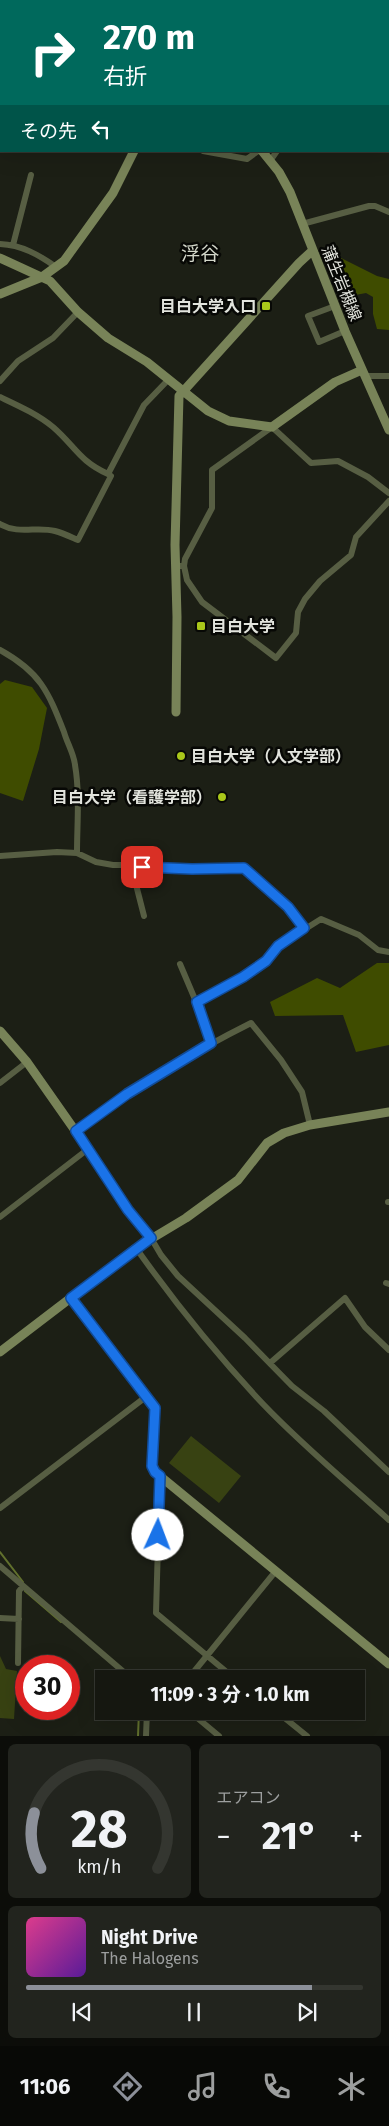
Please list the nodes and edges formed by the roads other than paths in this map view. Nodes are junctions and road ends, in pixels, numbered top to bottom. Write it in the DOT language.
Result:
graph roads {
  1 [pos="134,152"];
  2 [pos="207,152"];
  3 [pos="263,152"];
  4 [pos="276,152"];
  5 [pos="250,154"];
  6 [pos="270,161"];
  7 [pos="31,175"];
  8 [pos="389,212"];
  9 [pos="302,224"];
  10 [pos="0,244"];
  11 [pos="13,245"];
  12 [pos="312,251"];
  13 [pos="0,258"];
  14 [pos="56,267"];
  15 [pos="42,276"];
  16 [pos="0,294"];
  17 [pos="335,306"];
  18 [pos="78,312"];
  19 [pos="345,331"];
  20 [pos="363,373"];
  21 [pos="389,376"];
  22 [pos="169,380"];
  23 [pos="0,381"];
  24 [pos="182,390"];
  25 [pos="0,396"];
  26 [pos="272,427"];
  27 [pos="389,430"];
  28 [pos="108,474"];
  29 [pos="389,493"];
  30 [pos="389,501"];
  31 [pos="0,524"];
  32 [pos="179,566"];
  33 [pos="0,650"];
  34 [pos="176,712"];
  35 [pos="77,854"];
  36 [pos="0,856"];
  37 [pos="142,867"];
  38 [pos="144,916"];
  39 [pos="304,928"];
  40 [pos="389,952"];
  41 [pos="180,964"];
  42 [pos="197,1002"];
  43 [pos="0,1031"];
  44 [pos="211,1043"];
  45 [pos="27,1062"];
  46 [pos="0,1082"];
  47 [pos="389,1112"];
  48 [pos="310,1125"];
  49 [pos="76,1131"];
  50 [pos="88,1149"];
  51 [pos="0,1217"];
  52 [pos="151,1238"];
  53 [pos="136,1248"];
  54 [pos="71,1298"];
  55 [pos="389,1350"];
  56 [pos="0,1352"];
  57 [pos="270,1363"];
  58 [pos="147,1396"];
  59 [pos="389,1472"];
  60 [pos="160,1476"];
  61 [pos="0,1508"];
  62 [pos="389,1520"];
  63 [pos="0,1566"];
  64 [pos="275,1572"];
  65 [pos="23,1586"];
  66 [pos="0,1618"];
  67 [pos="19,1619"];
  68 [pos="18,1655"];
  69 [pos="207,1657"];
  70 [pos="389,1664"];
  71 [pos="121,1670"];
  72 [pos="196,1670"];
  73 [pos="224,1670"];
  74 [pos="147,1720"];
  75 [pos="200,1720"];
  76 [pos="287,1720"];
  77 [pos="146,1736"];
  78 [pos="219,1736"];
  79 [pos="307,1736"];
  1 -- 14 [label="street"];
  2 -- 5 [label="street"];
  3 -- 6 [label="street, 蒲生岩槻線"];
  4 -- 6 [label="street"];
  6 -- 9 [label="street, 蒲生岩槻線"];
  7 -- 11 [label="street"];
  8 -- 9 [label="street"];
  9 -- 12 [label="street, 蒲生岩槻線"];
  10 -- 11 [label="street"];
  11 -- 14 [label="street"];
  12 -- 17 [label="street, 蒲生岩槻線"];
  12 -- 24 [label="street"];
  13 -- 15 [label="street"];
  14 -- 15 [label="street"];
  15 -- 16 [label="street"];
  15 -- 18 [label="street"];
  17 -- 19 [label="street, 蒲生岩槻線"];
  17 -- 19 [label="street"];
  18 -- 22 [label="street"];
  18 -- 23 [label="street"];
  19 -- 20 [label="street, 蒲生岩槻線"];
  20 -- 21 [label="street"];
  20 -- 26 [label="street"];
  20 -- 27 [label="street, 蒲生岩槻線"];
  22 -- 24 [label="street"];
  22 -- 28 [label="street"];
  24 -- 26 [label="street"];
  24 -- 32 [label="street"];
  25 -- 28 [label="street"];
  26 -- 29 [label="street"];
  26 -- 32 [label="street"];
  28 -- 31 [label="street"];
  30 -- 32 [label="street"];
  32 -- 34 [label="street"];
  33 -- 35 [label="street"];
  35 -- 36 [label="street"];
  35 -- 38 [label="street"];
  37 -- 39 [label="street"];
  39 -- 40 [label="street"];
  39 -- 42 [label="street"];
  41 -- 42 [label="street"];
  42 -- 44 [label="street"];
  43 -- 45 [label="street"];
  44 -- 48 [label="street"];
  44 -- 49 [label="street"];
  45 -- 46 [label="street"];
  45 -- 49 [label="street"];
  47 -- 48 [label="street"];
  48 -- 52 [label="street"];
  49 -- 50 [label="street"];
  50 -- 51 [label="street"];
  50 -- 52 [label="street"];
  52 -- 53 [label="street"];
  52 -- 57 [label="street"];
  53 -- 54 [label="street"];
  53 -- 62 [label="street"];
  54 -- 56 [label="street"];
  54 -- 58 [label="street"];
  55 -- 57 [label="street"];
  57 -- 59 [label="street"];
  58 -- 60 [label="street"];
  58 -- 61 [label="street"];
  60 -- 64 [label="street"];
  60 -- 69 [label="street"];
  63 -- 65 [label="street"];
  64 -- 69 [label="street"];
  64 -- 70 [label="street"];
  65 -- 67 [label="street"];
  65 -- 71 [label="street"];
  66 -- 67 [label="street"];
  67 -- 68 [label="street"];
  69 -- 72 [label="street"];
  69 -- 73 [label="street"];
  74 -- 77 [label="street"];
  75 -- 78 [label="street"];
  76 -- 79 [label="street"];
}
